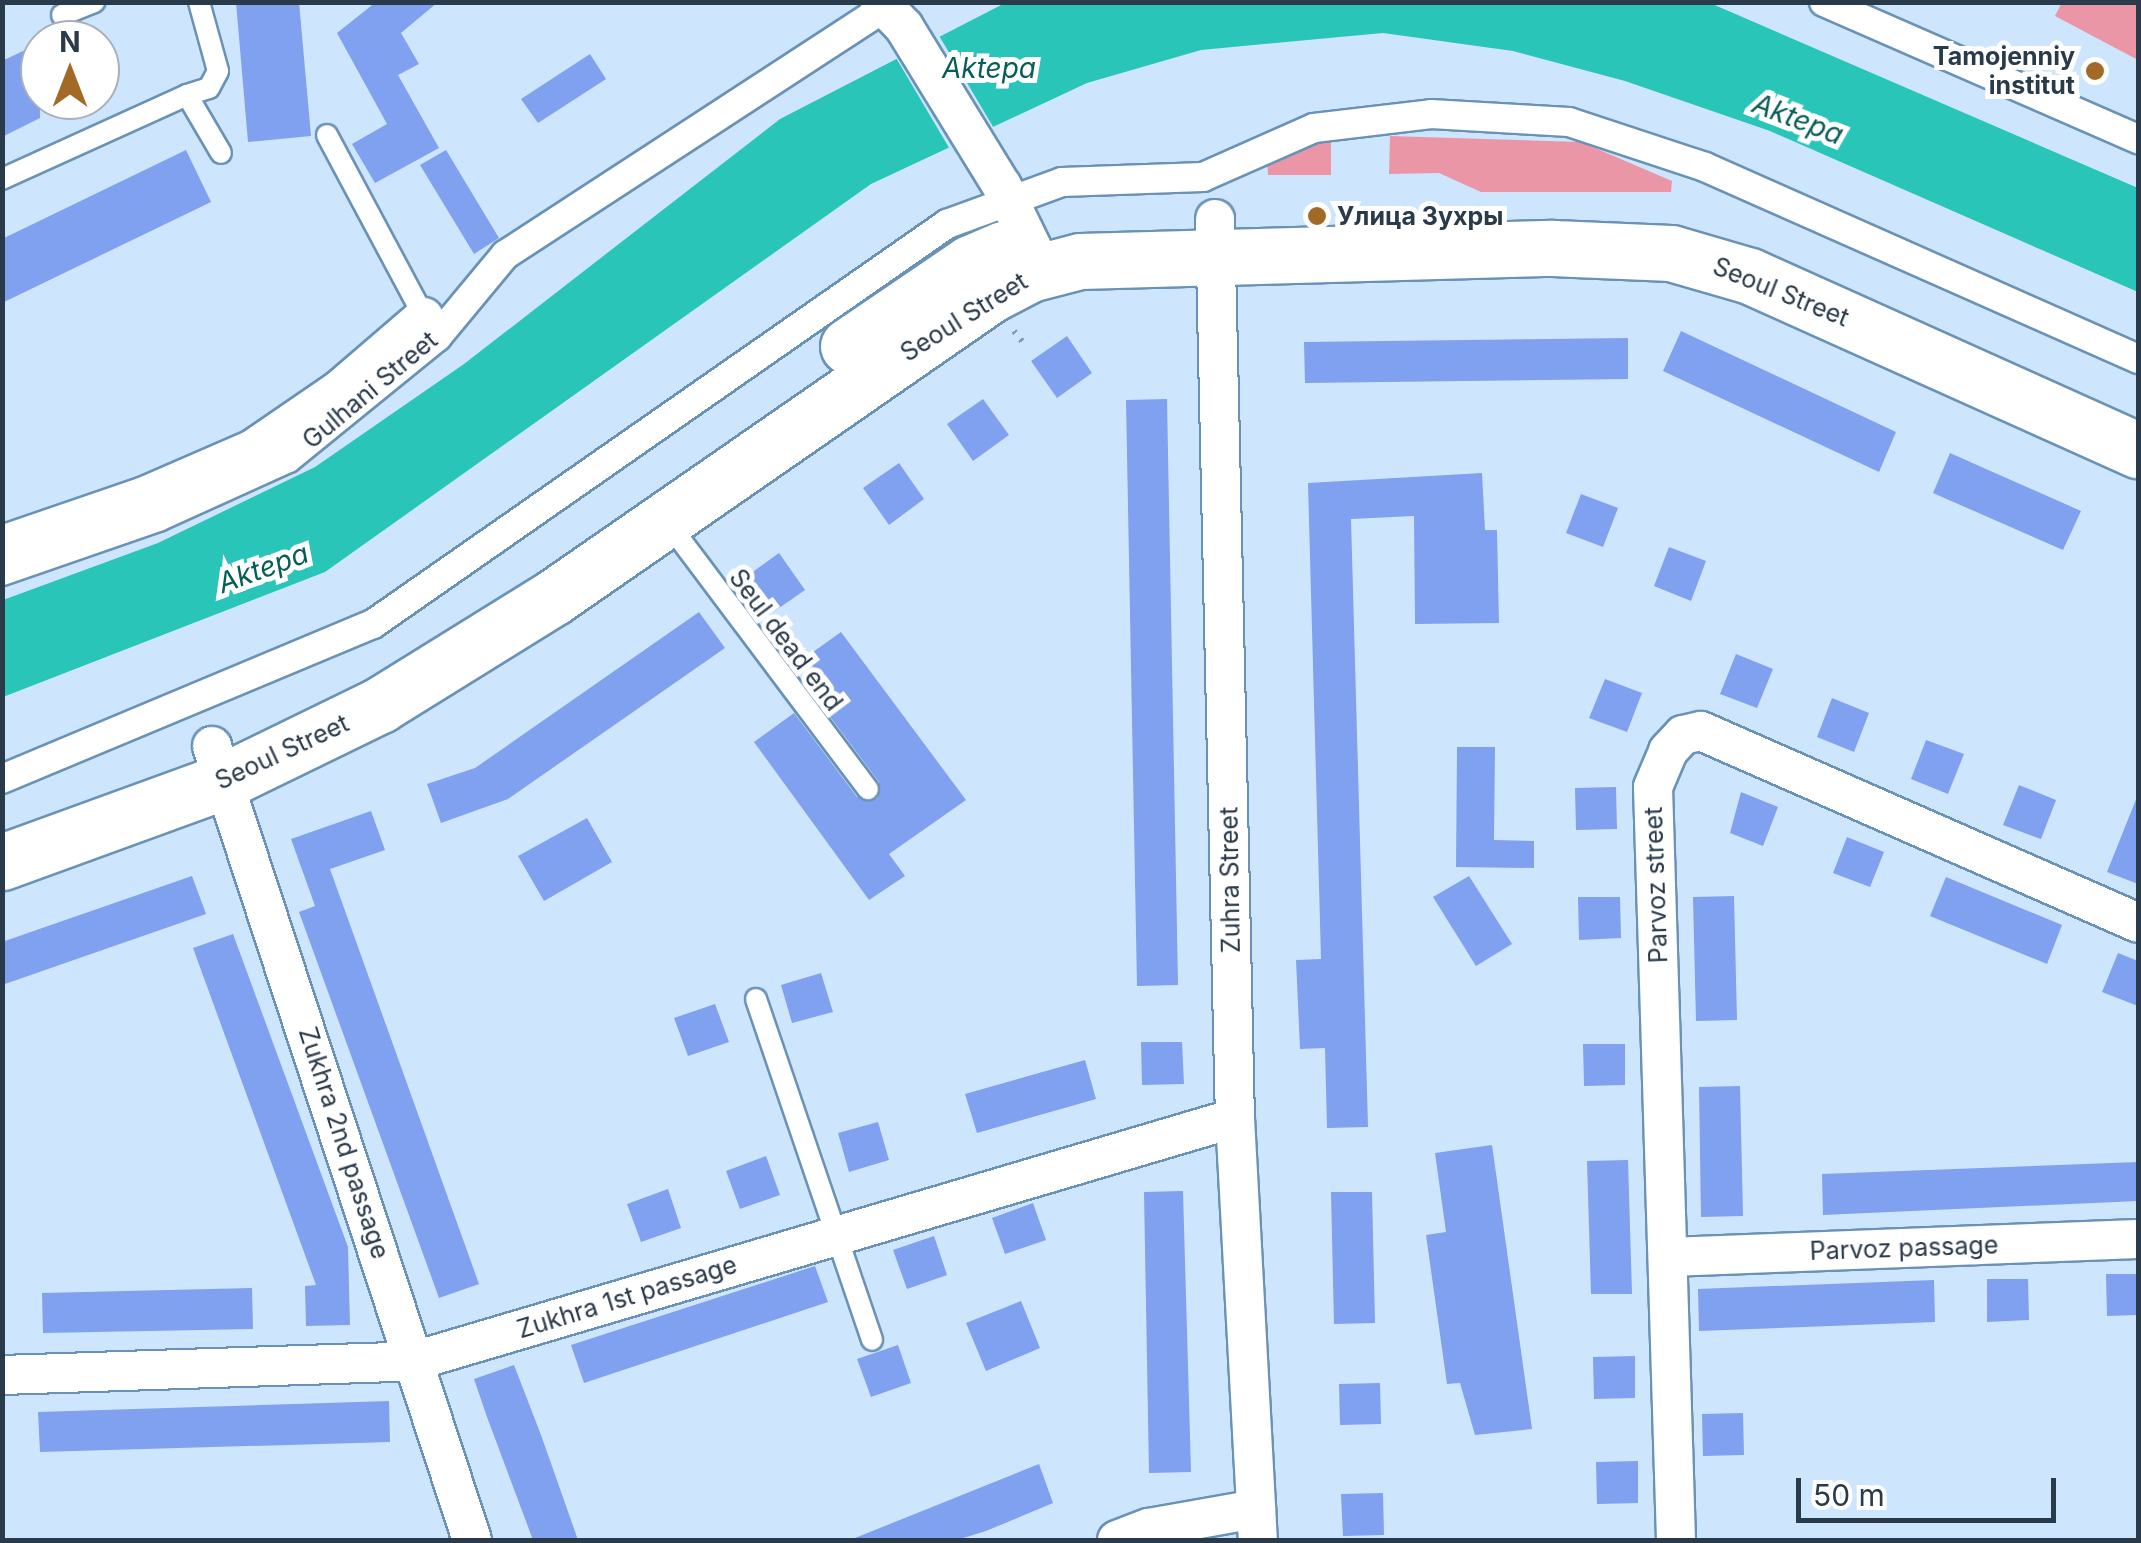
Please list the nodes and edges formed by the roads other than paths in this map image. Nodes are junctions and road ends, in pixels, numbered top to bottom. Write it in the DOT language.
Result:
graph roads {
  1 [pos="94,2"];
  2 [pos="199,2"];
  3 [pos="1824,2"];
  4 [pos="890,10"];
  5 [pos="62,15"];
  6 [pos="187,95"];
  7 [pos="327,135"];
  8 [pos="2138,139"];
  9 [pos="220,153"];
  10 [pos="2,180"];
  11 [pos="1021,224"];
  12 [pos="1216,236"];
  13 [pos="424,318"];
  14 [pos="2138,359"];
  15 [pos="2138,412"];
  16 [pos="2138,450"];
  17 [pos="666,519"];
  18 [pos="2,546"];
  19 [pos="2,571"];
  20 [pos="218,764"];
  21 [pos="2,780"];
  22 [pos="868,790"];
  23 [pos="2,826"];
  24 [pos="2,862"];
  25 [pos="2138,923"];
  26 [pos="756,999"];
  27 [pos="1235,1118"];
  28 [pos="837,1235"];
  29 [pos="2138,1239"];
  30 [pos="1670,1258"];
  31 [pos="872,1340"];
  32 [pos="414,1361"];
  33 [pos="2,1374"];
  34 [pos="1257,1525"];
  35 [pos="472,1540"];
  36 [pos="1117,1540"];
  37 [pos="1676,1540"];
  1 -- 5 [label="lane"];
  2 -- 6 [label="lane"];
  3 -- 8 [label="street"];
  4 -- 11 [label="street"];
  4 -- 19 [label="street, Gulhani Street"];
  6 -- 9 [label="lane"];
  6 -- 10 [label="lane"];
  7 -- 13 [label="lane"];
  11 -- 12 [label="main road, Seoul Street"];
  11 -- 14 [label="street"];
  11 -- 17 [label="main road, Seoul Street"];
  11 -- 20 [label="main road, Seoul Street"];
  11 -- 21 [label="street"];
  12 -- 15 [label="main road, Seoul Street"];
  12 -- 16 [label="main road, Seoul Street"];
  12 -- 27 [label="street, Zuhra Street"];
  13 -- 18 [label="street, Gulhani Street"];
  17 -- 20 [label="main road, Seoul Street"];
  17 -- 22 [label="lane, Seul dead end"];
  20 -- 23 [label="main road, Seoul Street"];
  20 -- 24 [label="main road, Seoul Street"];
  20 -- 32 [label="street, Zukhra 2nd passage"];
  25 -- 30 [label="street, Parvoz street"];
  26 -- 28 [label="lane"];
  27 -- 28 [label="street, Zukhra 1st passage"];
  27 -- 34 [label="street, Zuhra Street"];
  28 -- 31 [label="lane"];
  28 -- 32 [label="street, Zukhra 1st passage"];
  29 -- 30 [label="street, Parvoz passage"];
  30 -- 37 [label="street, Parvoz street"];
  32 -- 33 [label="street, Zukhra 1st passage"];
  32 -- 35 [label="street, Zukhra 2nd passage"];
  34 -- 36 [label="street"];
}
